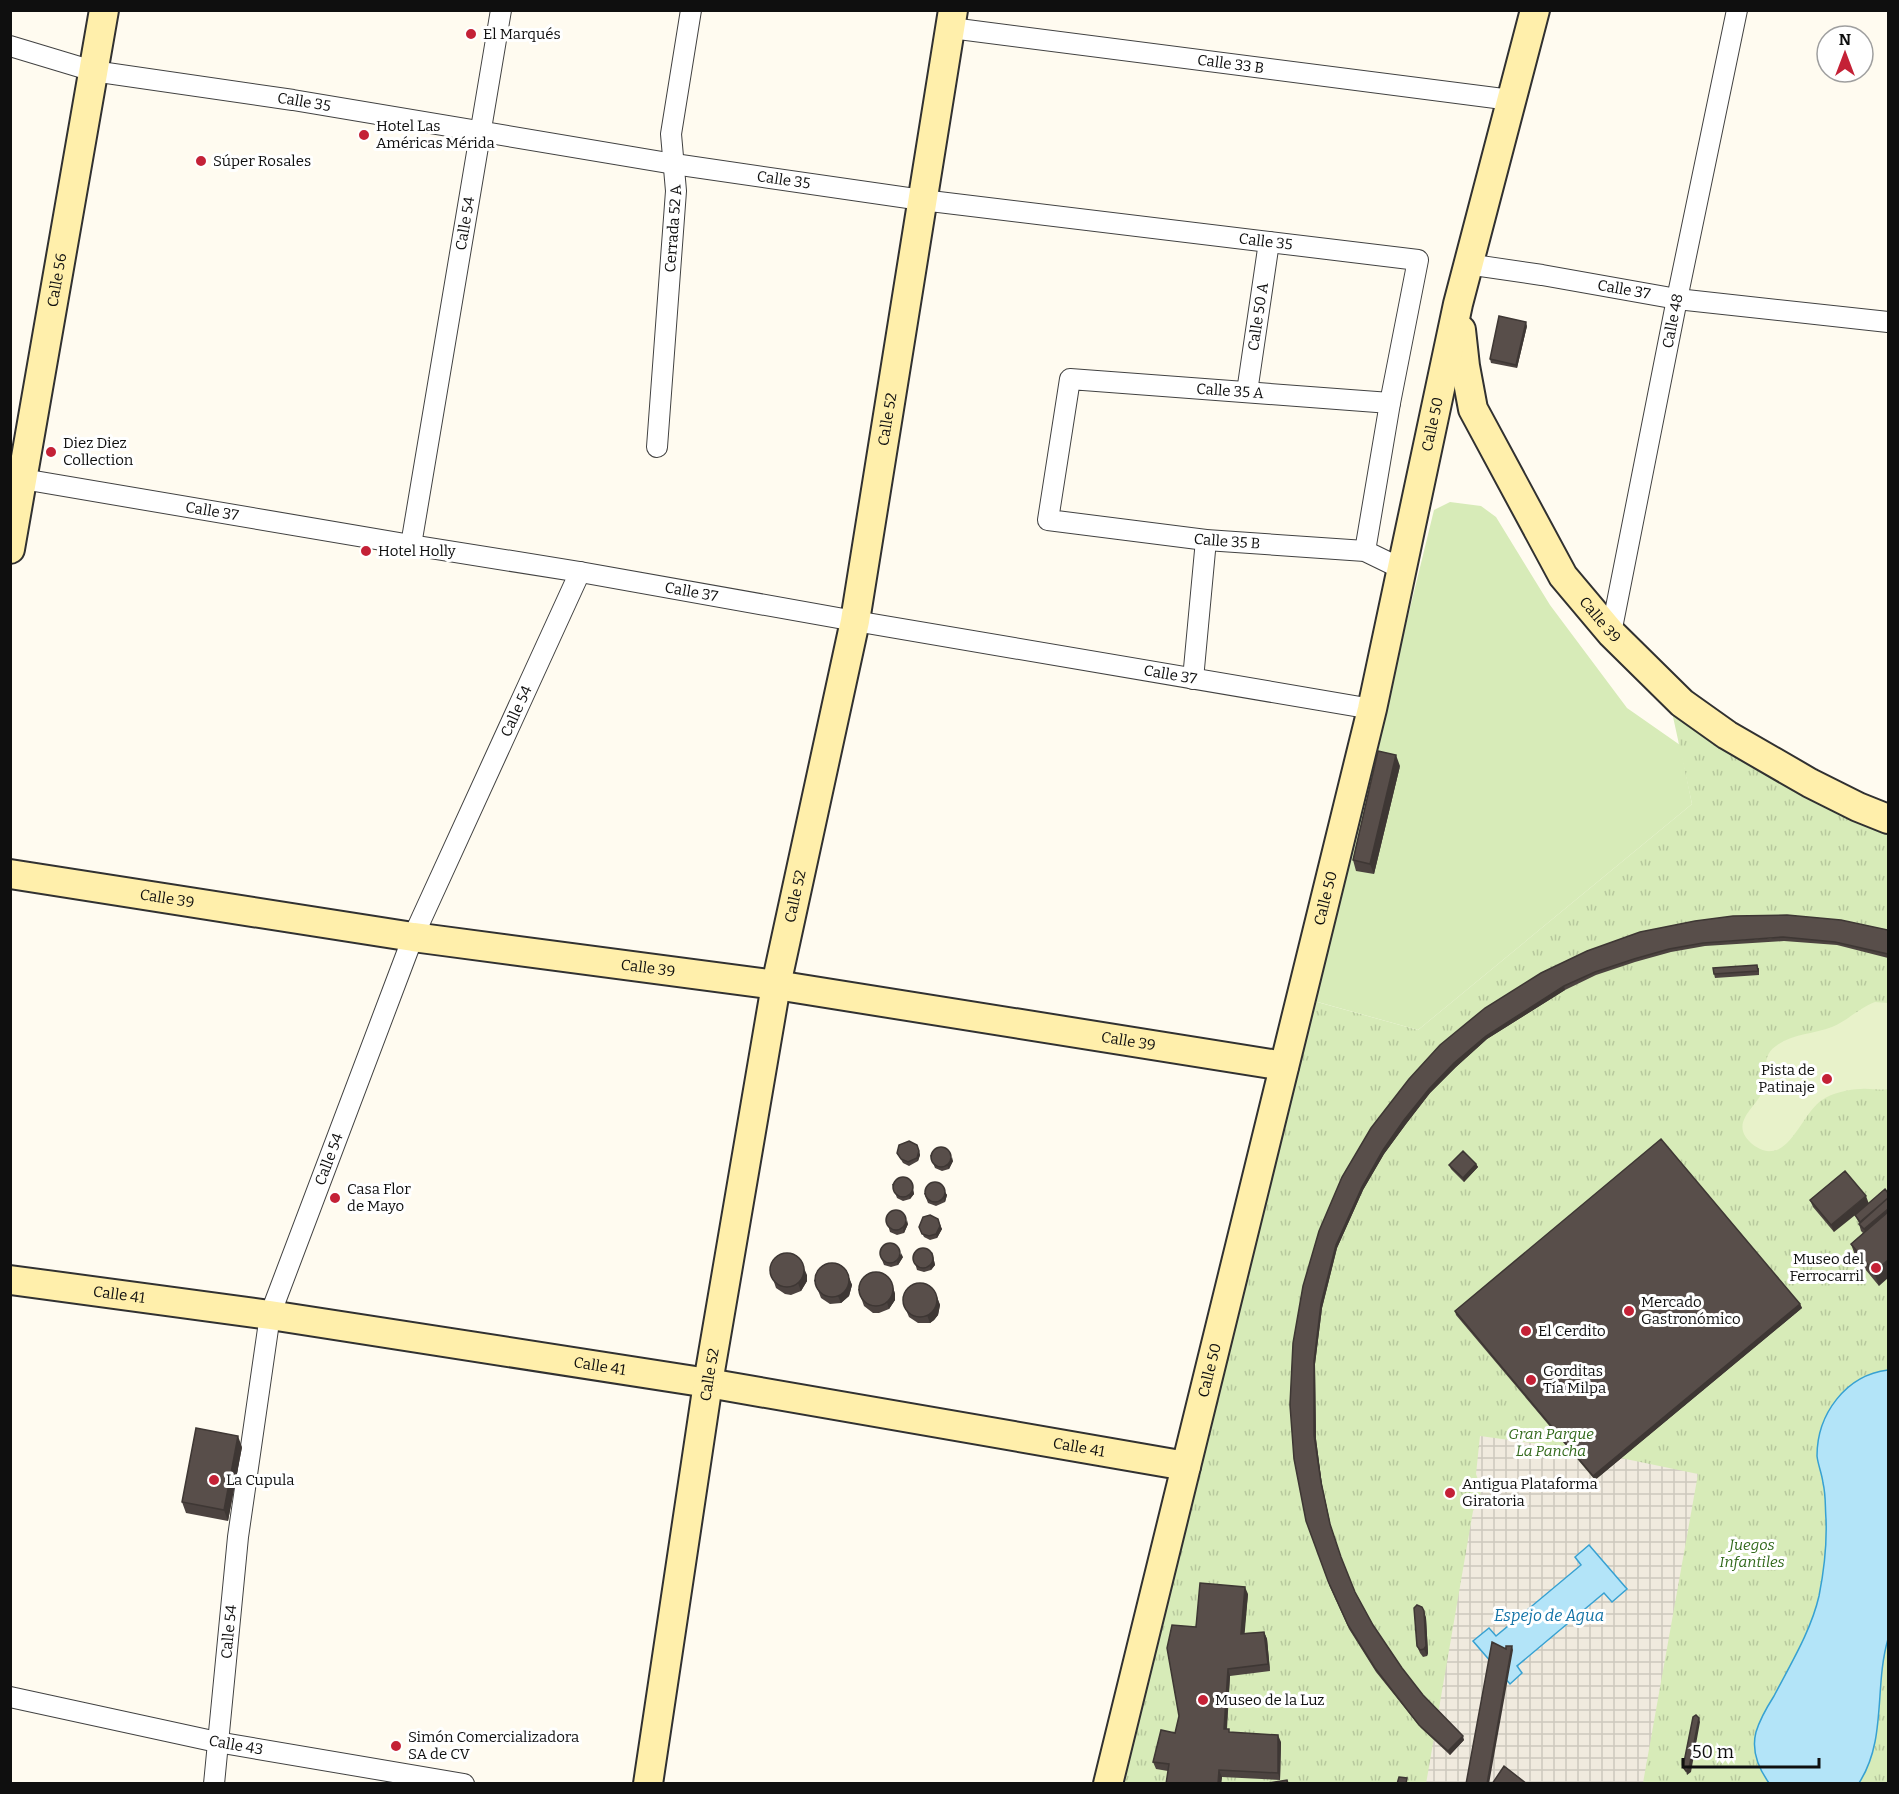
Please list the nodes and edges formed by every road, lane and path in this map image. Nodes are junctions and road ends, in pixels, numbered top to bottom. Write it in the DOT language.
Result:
graph roads {
  1 [pos="104,10"];
  2 [pos="501,10"];
  3 [pos="691,10"];
  4 [pos="1535,10"];
  5 [pos="1737,10"];
  6 [pos="952,19"];
  7 [pos="10,46"];
  8 [pos="93,70"];
  9 [pos="1511,100"];
  10 [pos="481,133"];
  11 [pos="674,164"];
  12 [pos="922,200"];
  13 [pos="1269,242"];
  14 [pos="1467,264"];
  15 [pos="1677,299"];
  16 [pos="1458,304"];
  17 [pos="1888,322"];
  18 [pos="1247,392"];
  19 [pos="1390,403"];
  20 [pos="657,447"];
  21 [pos="16,478"];
  22 [pos="1048,520"];
  23 [pos="1206,540"];
  24 [pos="411,545"];
  25 [pos="10,549"];
  26 [pos="1365,550"];
  27 [pos="1402,569"];
  28 [pos="580,572"];
  29 [pos="855,621"];
  30 [pos="1611,633"];
  31 [pos="1193,679"];
  32 [pos="1372,709"];
  33 [pos="1888,819"];
  34 [pos="10,874"];
  35 [pos="413,937"];
  36 [pos="776,984"];
  37 [pos="1284,1066"];
  38 [pos="10,1280"];
  39 [pos="270,1316"];
  40 [pos="708,1383"];
  41 [pos="1186,1466"];
  42 [pos="10,1697"];
  43 [pos="217,1742"];
  44 [pos="214,1784"];
  45 [pos="464,1784"];
  46 [pos="648,1784"];
  47 [pos="1108,1784"];
  1 -- 8 [label="main road, Calle 56"];
  2 -- 10 [label="street, Calle 54"];
  3 -- 11 [label="street, Cerrada 52 A"];
  4 -- 9 [label="main road, Calle 50"];
  5 -- 15 [label="street, Calle 48"];
  6 -- 9 [label="street, Calle 33 B"];
  6 -- 12 [label="main road, Calle 52"];
  7 -- 8 [label="street, Calle 35"];
  8 -- 10 [label="street, Calle 35"];
  8 -- 21 [label="main road, Calle 56"];
  9 -- 14 [label="main road, Calle 50"];
  10 -- 11 [label="street, Calle 35"];
  10 -- 24 [label="street, Calle 54"];
  11 -- 12 [label="street, Calle 35"];
  11 -- 20 [label="street, Cerrada 52 A"];
  12 -- 13 [label="street, Calle 35"];
  12 -- 29 [label="main road, Calle 52"];
  13 -- 18 [label="street, Calle 50 A"];
  13 -- 19 [label="street, Calle 35"];
  14 -- 15 [label="street, Calle 37"];
  14 -- 16 [label="main road, Calle 50"];
  15 -- 17 [label="street, Calle 37"];
  15 -- 30 [label="street, Calle 48"];
  16 -- 27 [label="main road, Calle 50"];
  16 -- 30 [label="main road, Calle 39"];
  18 -- 19 [label="street, Calle 35 A"];
  18 -- 22 [label="street, Calle 35 A"];
  19 -- 26 [label="street"];
  21 -- 24 [label="street, Calle 37"];
  21 -- 25 [label="main road, Calle 56"];
  22 -- 23 [label="street, Calle 35 B"];
  23 -- 26 [label="street, Calle 35 B"];
  23 -- 31 [label="street"];
  24 -- 28 [label="street, Calle 37"];
  26 -- 27 [label="street, Calle 35 B"];
  27 -- 32 [label="main road, Calle 50"];
  28 -- 29 [label="street, Calle 37"];
  28 -- 35 [label="street, Calle 54"];
  29 -- 31 [label="street, Calle 37"];
  29 -- 36 [label="main road, Calle 52"];
  30 -- 33 [label="main road, Calle 39"];
  31 -- 32 [label="street, Calle 37"];
  32 -- 37 [label="main road, Calle 50"];
  34 -- 35 [label="main road, Calle 39"];
  35 -- 36 [label="main road, Calle 39"];
  35 -- 39 [label="street, Calle 54"];
  36 -- 37 [label="main road, Calle 39"];
  36 -- 40 [label="main road, Calle 52"];
  37 -- 41 [label="main road, Calle 50"];
  38 -- 39 [label="main road, Calle 41"];
  39 -- 40 [label="main road, Calle 41"];
  39 -- 43 [label="street, Calle 54"];
  40 -- 41 [label="main road, Calle 41"];
  40 -- 46 [label="main road, Calle 52"];
  41 -- 47 [label="main road, Calle 50"];
  42 -- 43 [label="street, Calle 43"];
  43 -- 44 [label="street, Calle 54"];
  43 -- 45 [label="street, Calle 43"];
}
